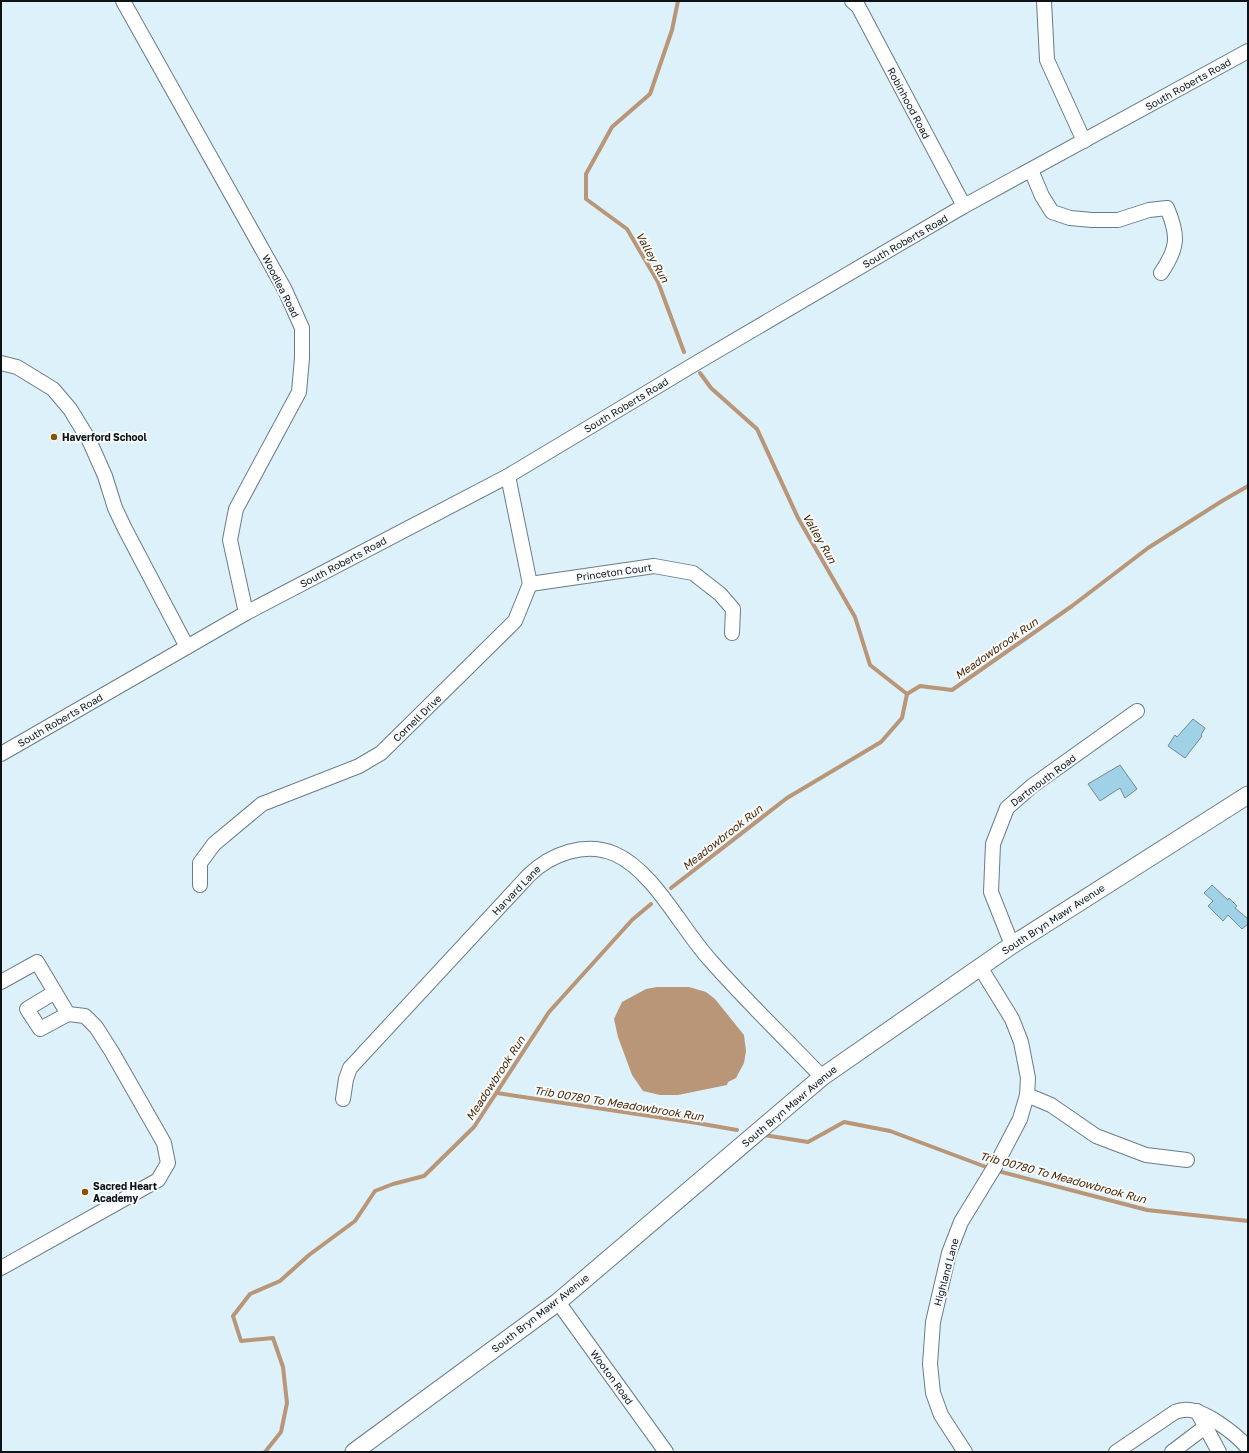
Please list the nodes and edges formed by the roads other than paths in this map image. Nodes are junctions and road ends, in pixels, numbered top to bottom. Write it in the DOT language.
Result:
graph roads {
  1 [pos="122,1"];
  2 [pos="852,1"];
  3 [pos="1044,1"];
  4 [pos="1248,51"];
  5 [pos="1084,141"];
  6 [pos="1031,170"];
  7 [pos="964,206"];
  8 [pos="1161,273"];
  9 [pos="1,363"];
  10 [pos="508,476"];
  11 [pos="530,584"];
  12 [pos="246,613"];
  13 [pos="732,633"];
  14 [pos="187,647"];
  15 [pos="1137,711"];
  16 [pos="1,754"];
  17 [pos="1247,798"];
  18 [pos="200,886"];
  19 [pos="1012,945"];
  20 [pos="980,967"];
  21 [pos="1,982"];
  22 [pos="55,992"];
  23 [pos="68,1014"];
  24 [pos="822,1077"];
  25 [pos="1027,1095"];
  26 [pos="343,1099"];
  27 [pos="1187,1160"];
  28 [pos="1,1268"];
  29 [pos="558,1302"];
  30 [pos="1197,1411"];
  31 [pos="1205,1427"];
  32 [pos="1248,1448"];
  33 [pos="354,1452"];
  34 [pos="666,1452"];
  35 [pos="965,1452"];
  36 [pos="1116,1452"];
  37 [pos="1172,1452"];
  38 [pos="1219,1452"];
  1 -- 12 [label="street, Woodlea Road"];
  2 -- 7 [label="street, Robinhood Road"];
  3 -- 5 [label="street"];
  4 -- 5 [label="street, South Roberts Road"];
  5 -- 6 [label="street, South Roberts Road"];
  6 -- 7 [label="street, South Roberts Road"];
  6 -- 8 [label="street"];
  7 -- 10 [label="street, South Roberts Road"];
  9 -- 14 [label="street"];
  10 -- 11 [label="street"];
  10 -- 12 [label="street, South Roberts Road"];
  11 -- 13 [label="street, Princeton Court"];
  11 -- 18 [label="street, Cornell Drive"];
  12 -- 14 [label="street, South Roberts Road"];
  14 -- 16 [label="street, South Roberts Road"];
  15 -- 19 [label="street, Dartmouth Road"];
  17 -- 19 [label="main road, South Bryn Mawr Avenue"];
  19 -- 20 [label="main road, South Bryn Mawr Avenue"];
  20 -- 24 [label="main road, South Bryn Mawr Avenue"];
  20 -- 25 [label="street, Highland Lane"];
  21 -- 22 [label="street"];
  22 -- 23 [label="street"];
  22 -- 23 [label="street"];
  23 -- 28 [label="street"];
  24 -- 26 [label="street, Harvard Lane"];
  24 -- 29 [label="main road, South Bryn Mawr Avenue"];
  25 -- 27 [label="street"];
  25 -- 35 [label="street, Highland Lane"];
  29 -- 33 [label="main road, South Bryn Mawr Avenue"];
  29 -- 34 [label="street, Wooton Road"];
  30 -- 31 [label="street"];
  30 -- 32 [label="street"];
  30 -- 36 [label="street"];
  31 -- 37 [label="street"];
  31 -- 38 [label="street"];
}
